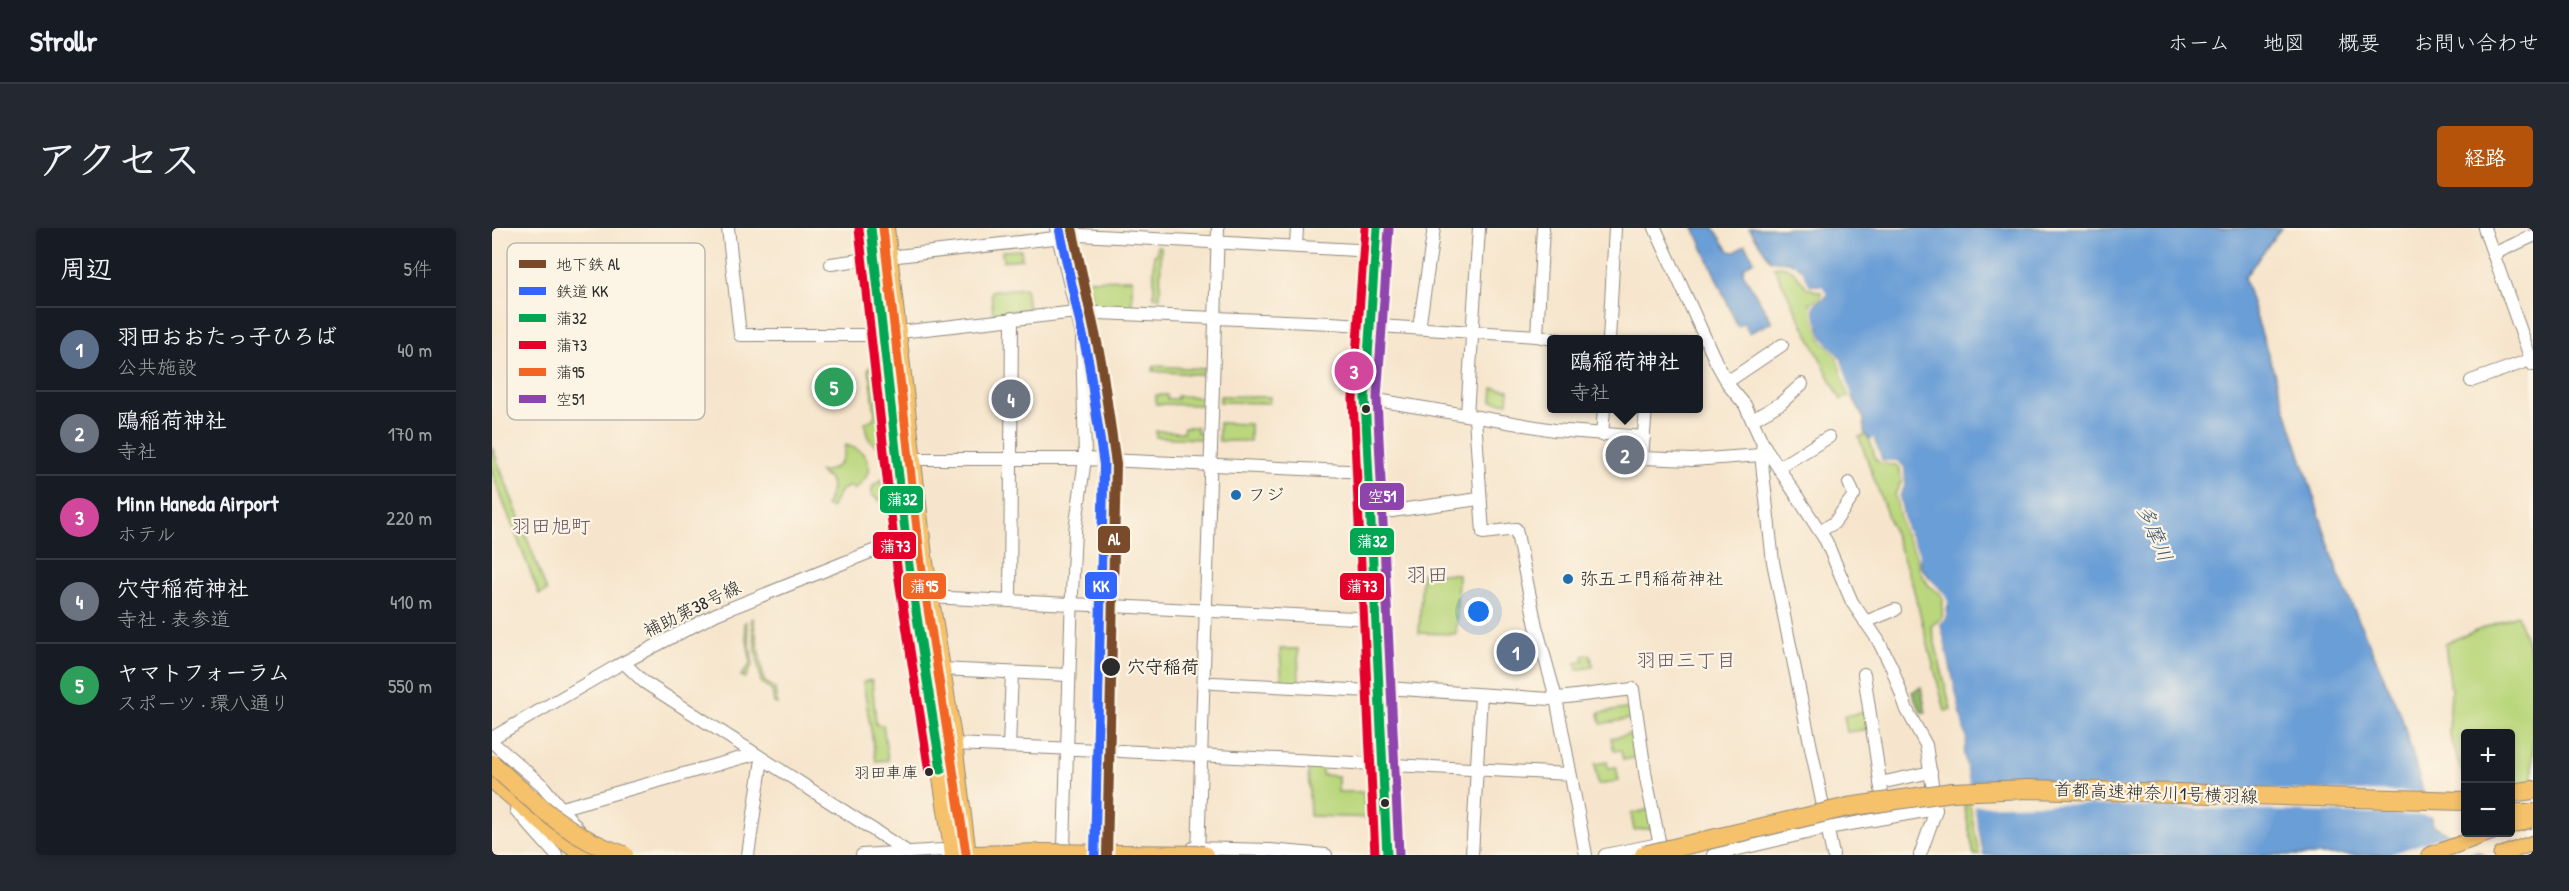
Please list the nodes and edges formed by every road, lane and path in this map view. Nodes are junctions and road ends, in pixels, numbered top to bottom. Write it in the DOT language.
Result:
graph roads {
  1 [pos="728,228"];
  2 [pos="871,228"];
  3 [pos="885,228"];
  4 [pos="1218,228"];
  5 [pos="1297,228"];
  6 [pos="1377,228"];
  7 [pos="1434,228"];
  8 [pos="1479,228"];
  9 [pos="1543,228"];
  10 [pos="1615,228"];
  11 [pos="1655,228"];
  12 [pos="2484,228"];
  13 [pos="1057,233"];
  14 [pos="2533,236"];
  15 [pos="1218,243"];
  16 [pos="1296,246"];
  17 [pos="1375,250"];
  18 [pos="2493,254"];
  19 [pos="881,258"];
  20 [pos="831,264"];
  21 [pos="1076,312"];
  22 [pos="1215,317"];
  23 [pos="1011,318"];
  24 [pos="1369,326"];
  25 [pos="1419,328"];
  26 [pos="1472,332"];
  27 [pos="890,333"];
  28 [pos="1609,335"];
  29 [pos="1537,336"];
  30 [pos="1547,337"];
  31 [pos="1782,345"];
  32 [pos="2532,361"];
  33 [pos="2471,381"];
  34 [pos="1727,382"];
  35 [pos="1802,384"];
  36 [pos="1365,398"];
  37 [pos="1604,413"];
  38 [pos="1646,413"];
  39 [pos="1471,416"];
  40 [pos="1752,420"];
  41 [pos="1602,435"];
  42 [pos="1644,437"];
  43 [pos="1829,437"];
  44 [pos="1762,450"];
  45 [pos="1012,459"];
  46 [pos="1085,459"];
  47 [pos="912,460"];
  48 [pos="1211,463"];
  49 [pos="1779,467"];
  50 [pos="1369,472"];
  51 [pos="898,473"];
  52 [pos="1849,483"];
  53 [pos="1479,499"];
  54 [pos="1371,514"];
  55 [pos="1820,531"];
  56 [pos="913,541"];
  57 [pos="928,597"];
  58 [pos="1010,601"];
  59 [pos="1071,603"];
  60 [pos="1205,610"];
  61 [pos="1895,610"];
  62 [pos="1375,619"];
  63 [pos="1865,622"];
  64 [pos="624,663"];
  65 [pos="940,669"];
  66 [pos="1012,673"];
  67 [pos="1864,674"];
  68 [pos="1069,675"];
  69 [pos="1213,683"];
  70 [pos="1379,688"];
  71 [pos="1480,695"];
  72 [pos="1556,698"];
  73 [pos="492,740"];
  74 [pos="952,744"];
  75 [pos="1009,746"];
  76 [pos="1067,748"];
  77 [pos="1100,750"];
  78 [pos="1120,751"];
  79 [pos="758,756"];
  80 [pos="1201,756"];
  81 [pos="492,764"];
  82 [pos="1382,764"];
  83 [pos="1475,770"];
  84 [pos="1931,772"];
  85 [pos="1569,774"];
  86 [pos="492,779"];
  87 [pos="1934,785"];
  88 [pos="1881,789"];
  89 [pos="2533,789"];
  90 [pos="492,790"];
  91 [pos="2515,791"];
  92 [pos="2461,799"];
  93 [pos="2515,802"];
  94 [pos="2533,802"];
  95 [pos="1822,807"];
  96 [pos="562,808"];
  97 [pos="1936,809"];
  98 [pos="1849,812"];
  99 [pos="2461,812"];
  100 [pos="2515,813"];
  101 [pos="2533,813"];
  102 [pos="2533,819"];
  103 [pos="2515,825"];
  104 [pos="1827,828"];
  105 [pos="2479,837"];
  106 [pos="2533,843"];
  107 [pos="1064,847"];
  108 [pos="1661,849"];
  109 [pos="592,851"];
  110 [pos="909,853"];
  111 [pos="963,853"];
  112 [pos="1200,853"];
  113 [pos="553,854"];
  114 [pos="615,855"];
  115 [pos="624,855"];
  116 [pos="748,855"];
  117 [pos="862,855"];
  118 [pos="1326,855"];
  119 [pos="1387,855"];
  120 [pos="1472,855"];
  121 [pos="1586,855"];
  122 [pos="1605,855"];
  123 [pos="1644,855"];
  124 [pos="1689,855"];
  125 [pos="1713,855"];
  126 [pos="1833,855"];
  127 [pos="1920,855"];
  128 [pos="2429,855"];
  129 [pos="2500,855"];
  1 -- 27 [label="street"];
  2 -- 19 [label="highway"];
  3 -- 19 [label="highway"];
  4 -- 15 [label="street"];
  5 -- 16 [label="street"];
  6 -- 17 [label="street"];
  7 -- 25 [label="street"];
  8 -- 26 [label="street"];
  9 -- 29 [label="street"];
  10 -- 28 [label="street"];
  11 -- 34 [label="street"];
  12 -- 18 [label="street"];
  13 -- 15 [label="street"];
  13 -- 19 [label="street"];
  13 -- 21 [label="street"];
  14 -- 18 [label="street"];
  15 -- 16 [label="street"];
  15 -- 22 [label="street"];
  16 -- 17 [label="street"];
  17 -- 24 [label="street"];
  18 -- 32 [label="street"];
  19 -- 20 [label="street"];
  19 -- 27 [label="highway"];
  21 -- 22 [label="street"];
  21 -- 23 [label="street"];
  21 -- 46 [label="street"];
  22 -- 24 [label="street"];
  22 -- 48 [label="street"];
  23 -- 27 [label="street"];
  23 -- 45 [label="street"];
  24 -- 25 [label="street"];
  24 -- 36 [label="street"];
  25 -- 26 [label="street"];
  26 -- 29 [label="street"];
  26 -- 39 [label="street"];
  27 -- 47 [label="highway"];
  27 -- 51 [label="highway"];
  29 -- 30 [label="street"];
  31 -- 34 [label="street"];
  32 -- 33 [label="street"];
  34 -- 40 [label="street"];
  35 -- 40 [label="street"];
  36 -- 39 [label="street"];
  36 -- 50 [label="street"];
  37 -- 41 [label="street"];
  38 -- 42 [label="street"];
  39 -- 41 [label="street"];
  39 -- 53 [label="street"];
  40 -- 44 [label="street"];
  41 -- 42 [label="street"];
  42 -- 44 [label="street"];
  43 -- 49 [label="street"];
  44 -- 49 [label="street"];
  44 -- 95 [label="street"];
  45 -- 46 [label="street"];
  45 -- 47 [label="street"];
  45 -- 58 [label="street"];
  46 -- 48 [label="street"];
  46 -- 59 [label="street"];
  47 -- 51 [label="street"];
  47 -- 56 [label="highway"];
  48 -- 50 [label="street"];
  48 -- 60 [label="street"];
  49 -- 55 [label="street"];
  50 -- 54 [label="street"];
  51 -- 56 [label="highway"];
  52 -- 55 [label="street"];
  53 -- 54 [label="street"];
  53 -- 72 [label="street"];
  54 -- 62 [label="street"];
  55 -- 63 [label="street"];
  56 -- 57 [label="highway"];
  56 -- 64 [label="street, 補助第38号線"];
  56 -- 111 [label="highway"];
  57 -- 58 [label="street"];
  57 -- 65 [label="highway"];
  58 -- 59 [label="street"];
  59 -- 60 [label="street"];
  59 -- 68 [label="street"];
  60 -- 62 [label="street"];
  60 -- 80 [label="street"];
  61 -- 63 [label="street"];
  62 -- 70 [label="street"];
  63 -- 84 [label="street"];
  64 -- 73 [label="street, 補助第38号線"];
  64 -- 79 [label="street"];
  65 -- 66 [label="street"];
  65 -- 74 [label="highway"];
  66 -- 68 [label="street"];
  66 -- 75 [label="street"];
  67 -- 88 [label="street"];
  68 -- 76 [label="street"];
  69 -- 70 [label="street"];
  70 -- 71 [label="street"];
  70 -- 82 [label="street"];
  71 -- 72 [label="street"];
  71 -- 83 [label="street"];
  72 -- 85 [label="street"];
  72 -- 108 [label="street"];
  73 -- 96 [label="street"];
  74 -- 75 [label="street"];
  74 -- 111 [label="highway"];
  75 -- 76 [label="street"];
  76 -- 77 [label="street"];
  76 -- 107 [label="street"];
  78 -- 80 [label="street"];
  79 -- 96 [label="street"];
  79 -- 110 [label="street"];
  79 -- 116 [label="street"];
  80 -- 82 [label="street"];
  80 -- 112 [label="street"];
  81 -- 109 [label="highway, bridge"];
  82 -- 83 [label="street"];
  82 -- 119 [label="street"];
  83 -- 85 [label="street"];
  83 -- 120 [label="street"];
  84 -- 87 [label="street"];
  84 -- 88 [label="street"];
  85 -- 121 [label="street"];
  86 -- 109 [label="highway"];
  87 -- 88 [label="street"];
  87 -- 97 [label="street"];
  88 -- 95 [label="street"];
  89 -- 91 [label="highway"];
  90 -- 113 [label="street"];
  92 -- 98 [label="highway, 首都高速神奈川1号横羽線, bridge"];
  93 -- 94 [label="highway"];
  95 -- 104 [label="street"];
  95 -- 108 [label="street"];
  96 -- 109 [label="street"];
  97 -- 104 [label="street"];
  97 -- 127 [label="street"];
  98 -- 99 [label="highway, 首都高速神奈川1号横羽線"];
  98 -- 123 [label="highway, bridge"];
  98 -- 124 [label="highway"];
  100 -- 101 [label="highway"];
  102 -- 103 [label="main road"];
  104 -- 125 [label="street"];
  104 -- 126 [label="street"];
  105 -- 128 [label="main road"];
  106 -- 129 [label="main road"];
  107 -- 111 [label="street"];
  107 -- 112 [label="street"];
  108 -- 122 [label="street"];
  109 -- 114 [label="highway, bridge"];
  109 -- 115 [label="highway, bridge"];
  110 -- 111 [label="street"];
  110 -- 117 [label="street"];
  111 -- 112 [label="highway, bridge"];
  112 -- 118 [label="street"];
}
